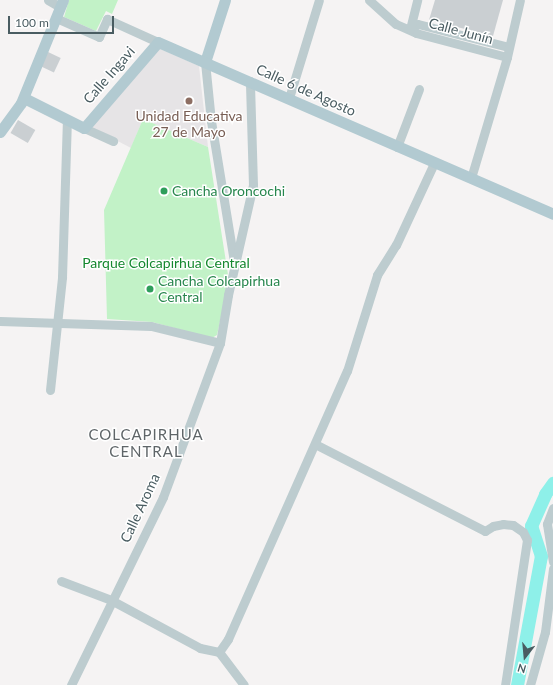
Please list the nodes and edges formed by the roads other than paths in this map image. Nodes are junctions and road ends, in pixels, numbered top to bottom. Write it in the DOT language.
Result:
graph roads {
  1 [pos="48,0"];
  2 [pos="225,0"];
  3 [pos="319,0"];
  4 [pos="370,0"];
  5 [pos="417,0"];
  6 [pos="520,0"];
  7 [pos="62,4"];
  8 [pos="56,18"];
  9 [pos="410,29"];
  10 [pos="158,42"];
  11 [pos="508,47"];
  12 [pos="507,57"];
  13 [pos="205,62"];
  14 [pos="250,81"];
  15 [pos="419,89"];
  16 [pos="24,98"];
  17 [pos="289,98"];
  18 [pos="67,120"];
  19 [pos="84,128"];
  20 [pos="0,132"];
  21 [pos="113,141"];
  22 [pos="397,147"];
  23 [pos="434,163"];
  24 [pos="471,178"];
  25 [pos="553,214"];
  26 [pos="235,266"];
  27 [pos="0,321"];
  28 [pos="58,323"];
  29 [pos="220,343"];
  30 [pos="50,390"];
  31 [pos="314,444"];
  32 [pos="553,508"];
  33 [pos="553,562"];
  34 [pos="553,569"];
  35 [pos="61,581"];
  36 [pos="111,600"];
  37 [pos="219,652"];
  38 [pos="71,685"];
  39 [pos="244,685"];
  40 [pos="505,685"];
  41 [pos="530,685"];
  1 -- 7 [label="street"];
  2 -- 13 [label="main road"];
  3 -- 17 [label="street"];
  4 -- 9 [label="street, Calle Junín"];
  5 -- 9 [label="street"];
  6 -- 11 [label="street"];
  7 -- 8 [label="main road"];
  8 -- 10 [label="street, Calle 6 de Agosto"];
  8 -- 16 [label="main road"];
  9 -- 11 [label="street, Calle Junín"];
  9 -- 12 [label="street, Calle Junín"];
  10 -- 13 [label="main road, Calle 6 de Agosto"];
  10 -- 19 [label="main road, Calle Ingavi"];
  11 -- 12 [label="street"];
  12 -- 24 [label="street"];
  13 -- 14 [label="main road, Calle 6 de Agosto"];
  13 -- 26 [label="street"];
  14 -- 17 [label="main road, Calle 6 de Agosto"];
  14 -- 26 [label="street, Calle Aroma"];
  15 -- 22 [label="street"];
  16 -- 18 [label="main road"];
  16 -- 20 [label="main road"];
  17 -- 22 [label="main road, Calle 6 de Agosto"];
  18 -- 19 [label="main road"];
  18 -- 28 [label="street"];
  19 -- 21 [label="street"];
  22 -- 23 [label="main road, Calle 6 de Agosto"];
  23 -- 24 [label="main road, Calle 6 de Agosto"];
  23 -- 31 [label="street"];
  24 -- 25 [label="main road, Calle 6 de Agosto"];
  26 -- 29 [label="street, Calle Aroma"];
  27 -- 28 [label="street"];
  28 -- 29 [label="street"];
  28 -- 30 [label="street"];
  29 -- 36 [label="street, Calle Aroma"];
  31 -- 37 [label="street"];
  31 -- 40 [label="street"];
  32 -- 33 [label="street"];
  34 -- 41 [label="street"];
  35 -- 36 [label="street"];
  36 -- 37 [label="street"];
  36 -- 38 [label="street, Calle Aroma"];
  37 -- 39 [label="street"];
}
